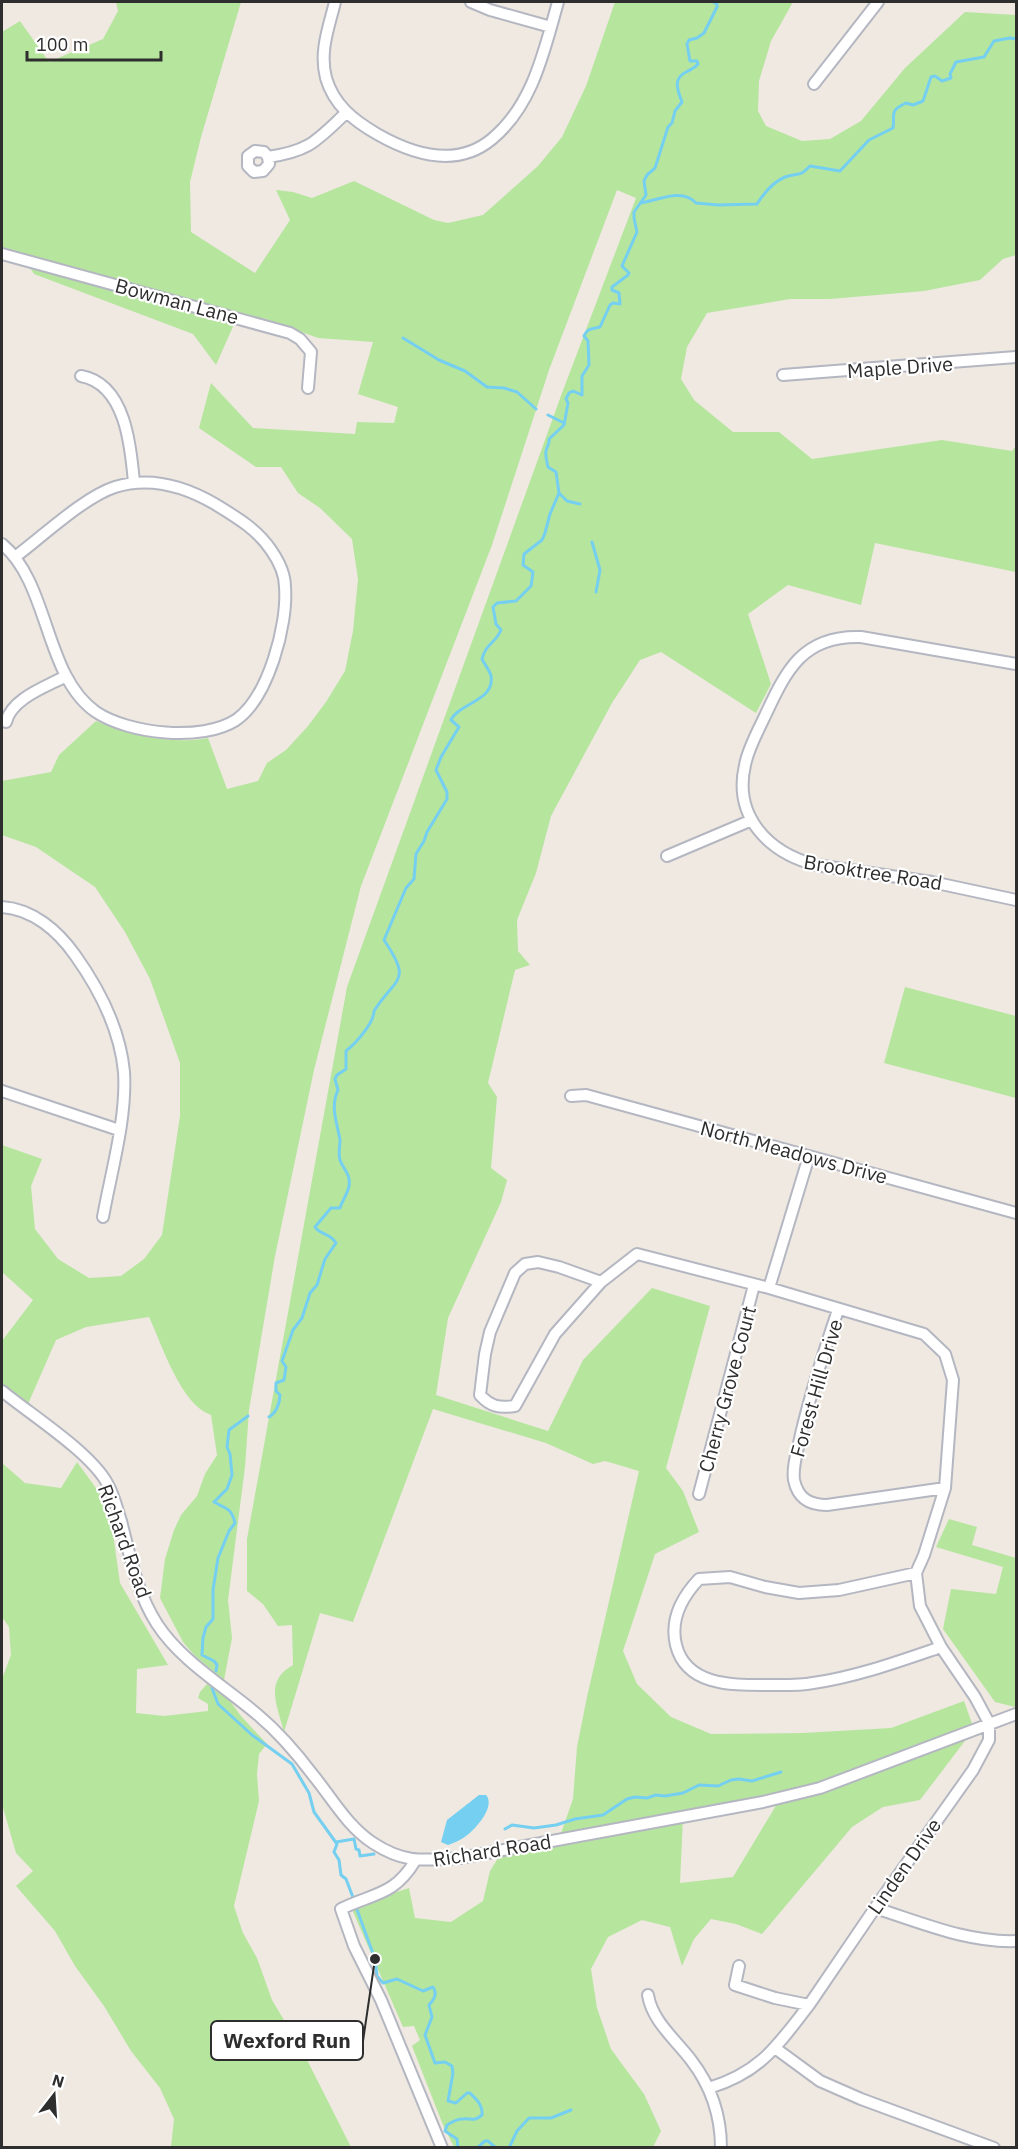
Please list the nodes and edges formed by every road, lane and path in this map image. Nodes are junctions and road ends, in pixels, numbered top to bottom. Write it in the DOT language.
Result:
graph roads {
  1 [pos="335,2"];
  2 [pos="471,2"];
  3 [pos="558,2"];
  4 [pos="878,2"];
  5 [pos="550,27"];
  6 [pos="814,84"];
  7 [pos="346,113"];
  8 [pos="268,157"];
  9 [pos="2,254"];
  10 [pos="1017,357"];
  11 [pos="783,375"];
  12 [pos="81,376"];
  13 [pos="308,388"];
  14 [pos="134,483"];
  15 [pos="2,544"];
  16 [pos="15,558"];
  17 [pos="1017,664"];
  18 [pos="66,676"];
  19 [pos="6,722"];
  20 [pos="752,820"];
  21 [pos="667,856"];
  22 [pos="1017,900"];
  23 [pos="2,907"];
  24 [pos="2,1090"];
  25 [pos="571,1096"];
  26 [pos="119,1130"];
  27 [pos="808,1156"];
  28 [pos="1017,1213"];
  29 [pos="103,1217"];
  30 [pos="601,1282"];
  31 [pos="754,1285"];
  32 [pos="769,1288"];
  33 [pos="838,1310"];
  34 [pos="2,1391"];
  35 [pos="945,1488"];
  36 [pos="699,1494"];
  37 [pos="915,1573"];
  38 [pos="940,1647"];
  39 [pos="1017,1714"];
  40 [pos="989,1724"];
  41 [pos="416,1861"];
  42 [pos="875,1908"];
  43 [pos="1017,1941"];
  44 [pos="739,1966"];
  45 [pos="648,1995"];
  46 [pos="809,2006"];
  47 [pos="775,2049"];
  48 [pos="709,2088"];
  49 [pos="442,2148"];
  50 [pos="721,2148"];
  51 [pos="994,2148"];
  1 -- 7 [label="street"];
  2 -- 5 [label="street"];
  3 -- 5 [label="street"];
  4 -- 6 [label="street"];
  5 -- 7 [label="street"];
  7 -- 8 [label="street"];
  9 -- 13 [label="street, Bowman Lane"];
  10 -- 11 [label="street, Maple Drive"];
  12 -- 14 [label="street"];
  14 -- 16 [label="street"];
  14 -- 18 [label="street"];
  15 -- 16 [label="street"];
  16 -- 18 [label="street"];
  17 -- 20 [label="street, Brooktree Road"];
  18 -- 19 [label="street"];
  20 -- 21 [label="street"];
  20 -- 22 [label="street, Brooktree Road"];
  23 -- 26 [label="street"];
  24 -- 26 [label="street"];
  25 -- 27 [label="street, North Meadows Drive"];
  26 -- 29 [label="street"];
  27 -- 28 [label="street, North Meadows Drive"];
  27 -- 32 [label="street"];
  30 -- 30 [label="street"];
  30 -- 31 [label="street"];
  31 -- 32 [label="street"];
  31 -- 36 [label="street, Cherry Grove Court"];
  32 -- 33 [label="street"];
  33 -- 35 [label="street"];
  33 -- 35 [label="street, Forest Hill Drive"];
  34 -- 41 [label="street, Richard Road"];
  35 -- 37 [label="street"];
  37 -- 38 [label="street"];
  37 -- 38 [label="street"];
  38 -- 40 [label="street"];
  39 -- 40 [label="street, Richard Road"];
  40 -- 41 [label="street, Richard Road"];
  40 -- 42 [label="street, Linden Drive"];
  41 -- 49 [label="street"];
  42 -- 43 [label="street"];
  42 -- 46 [label="street, Linden Drive"];
  44 -- 46 [label="street"];
  45 -- 48 [label="street"];
  46 -- 47 [label="street, Linden Drive"];
  47 -- 48 [label="street, Linden Drive"];
  47 -- 51 [label="street"];
  48 -- 50 [label="street"];
}
